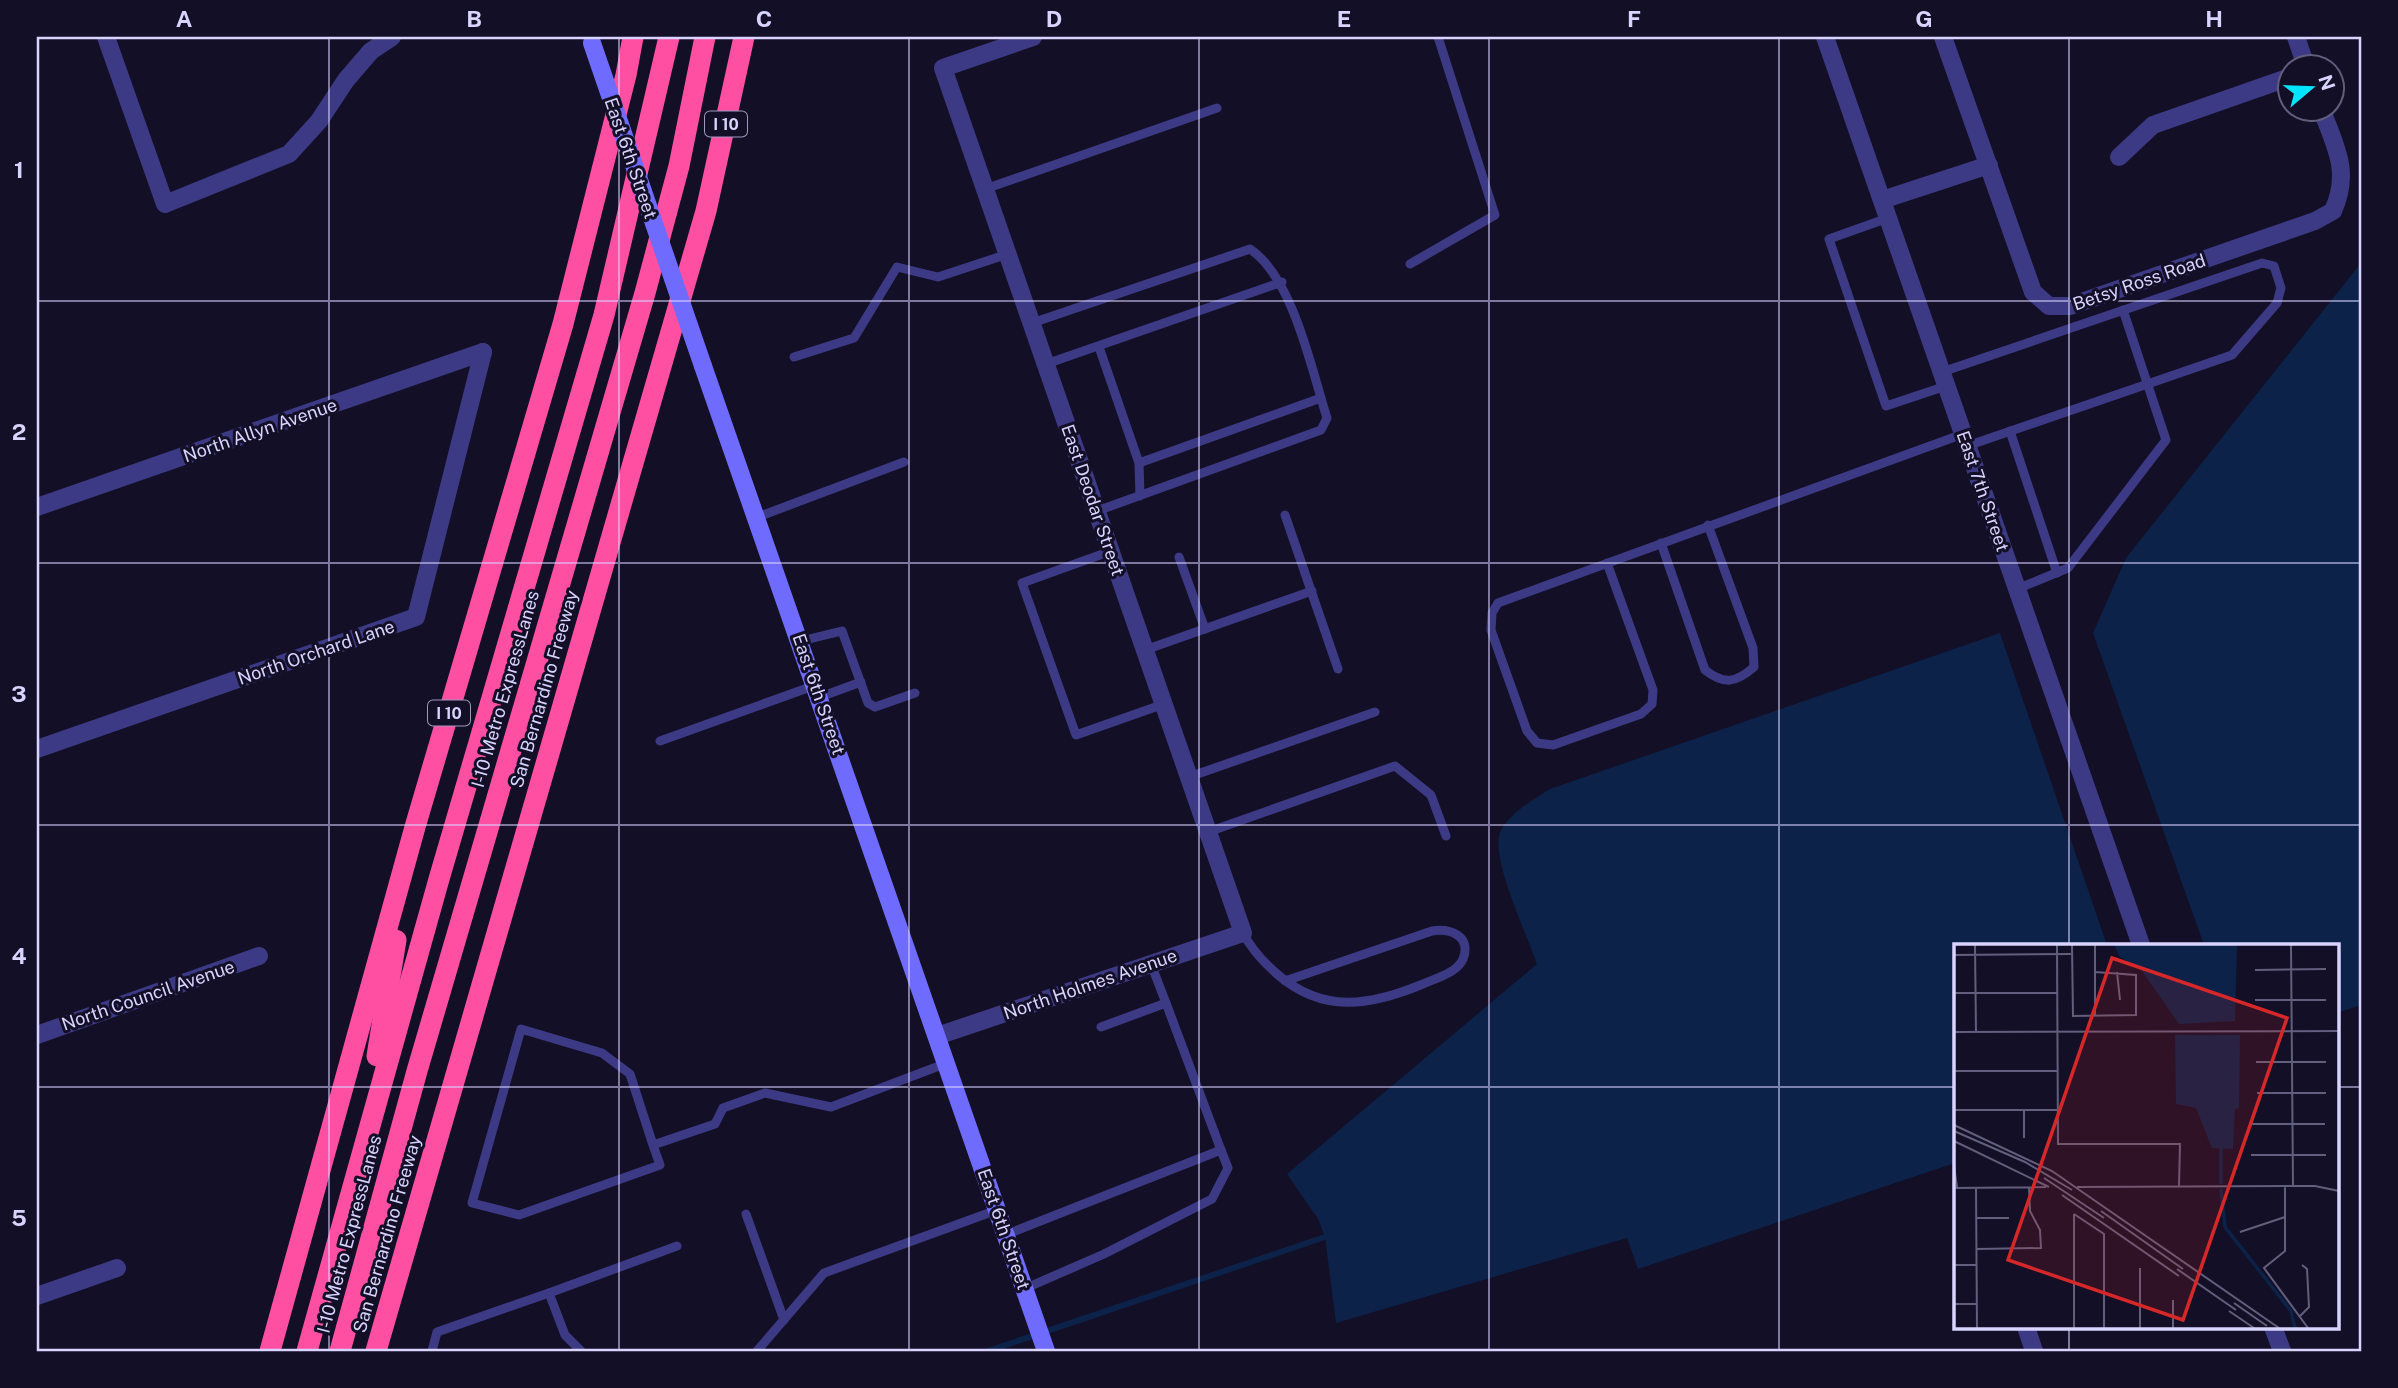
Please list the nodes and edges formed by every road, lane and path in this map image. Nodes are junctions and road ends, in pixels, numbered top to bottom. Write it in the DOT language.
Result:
graph roads {
  1 [pos="106,37"];
  2 [pos="392,37"];
  3 [pos="633,37"];
  4 [pos="669,37"];
  5 [pos="705,37"];
  6 [pos="733,37"];
  7 [pos="744,37"];
  8 [pos="1033,37"];
  9 [pos="1438,37"];
  10 [pos="1825,37"];
  11 [pos="1943,37"];
  12 [pos="590,40"];
  13 [pos="2276,82"];
  14 [pos="733,95"];
  15 [pos="1217,108"];
  16 [pos="2326,122"];
  17 [pos="2119,157"];
  18 [pos="1989,165"];
  19 [pos="985,189"];
  20 [pos="1882,200"];
  21 [pos="1888,218"];
  22 [pos="1008,254"];
  23 [pos="1410,264"];
  24 [pos="1282,282"];
  25 [pos="2123,310"];
  26 [pos="1032,323"];
  27 [pos="1099,347"];
  28 [pos="483,352"];
  29 [pos="794,357"];
  30 [pos="1046,364"];
  31 [pos="1944,379"];
  32 [pos="2147,384"];
  33 [pos="1321,398"];
  34 [pos="2010,431"];
  35 [pos="1965,440"];
  36 [pos="904,462"];
  37 [pos="1139,463"];
  38 [pos="1140,496"];
  39 [pos="37,507"];
  40 [pos="1097,511"];
  41 [pos="1285,515"];
  42 [pos="755,518"];
  43 [pos="1709,525"];
  44 [pos="1661,543"];
  45 [pos="1111,551"];
  46 [pos="1179,557"];
  47 [pos="1607,563"];
  48 [pos="2057,573"];
  49 [pos="2017,589"];
  50 [pos="1312,592"];
  51 [pos="1205,629"];
  52 [pos="801,641"];
  53 [pos="1145,650"];
  54 [pos="1338,669"];
  55 [pos="861,682"];
  56 [pos="818,691"];
  57 [pos="915,693"];
  58 [pos="1164,704"];
  59 [pos="1375,712"];
  60 [pos="660,741"];
  61 [pos="37,749"];
  62 [pos="1189,777"];
  63 [pos="415,827"];
  64 [pos="1208,832"];
  65 [pos="1446,836"];
  66 [pos="1243,933"];
  67 [pos="2141,944"];
  68 [pos="259,956"];
  69 [pos="1152,964"];
  70 [pos="1285,981"];
  71 [pos="1166,1003"];
  72 [pos="1101,1027"];
  73 [pos="37,1035"];
  74 [pos="937,1036"];
  75 [pos="947,1063"];
  76 [pos="653,1144"];
  77 [pos="1221,1150"];
  78 [pos="359,1165"];
  79 [pos="997,1210"];
  80 [pos="746,1214"];
  81 [pos="1005,1234"];
  82 [pos="677,1246"];
  83 [pos="117,1268"];
  84 [pos="549,1293"];
  85 [pos="1026,1295"];
  86 [pos="37,1296"];
  87 [pos="784,1320"];
  88 [pos="2026,1328"];
  89 [pos="2273,1328"];
  90 [pos="270,1351"];
  91 [pos="307,1351"];
  92 [pos="340,1351"];
  93 [pos="376,1351"];
  94 [pos="432,1351"];
  95 [pos="581,1351"];
  96 [pos="757,1351"];
  97 [pos="1046,1351"];
  98 [pos="2034,1351"];
  99 [pos="2282,1351"];
  1 -- 2 [label="street"];
  3 -- 63 [label="highway, I 10"];
  4 -- 78 [label="highway, I-10 Metro ExpressLanes"];
  5 -- 92 [label="highway, I-10 Metro ExpressLanes"];
  6 -- 14 [label="highway"];
  7 -- 14 [label="highway, San Bernardino Freeway / I 10"];
  8 -- 19 [label="street, East Deodar Street"];
  9 -- 23 [label="lane"];
  10 -- 20 [label="street, East 7th Street"];
  11 -- 18 [label="street, Betsy Ross Road"];
  12 -- 42 [label="main road, East 6th Street, bridge"];
  13 -- 17 [label="street"];
  14 -- 93 [label="highway, San Bernardino Freeway / I 10"];
  15 -- 19 [label="lane"];
  16 -- 18 [label="street, Betsy Ross Road"];
  18 -- 20 [label="street"];
  19 -- 22 [label="street, East Deodar Street"];
  20 -- 21 [label="street, East 7th Street"];
  21 -- 31 [label="street, East 7th Street"];
  21 -- 31 [label="lane"];
  22 -- 26 [label="street, East Deodar Street"];
  22 -- 29 [label="lane"];
  24 -- 26 [label="lane"];
  24 -- 27 [label="lane"];
  24 -- 33 [label="lane"];
  25 -- 31 [label="lane"];
  25 -- 32 [label="lane"];
  25 -- 32 [label="lane"];
  26 -- 30 [label="street, East Deodar Street"];
  27 -- 30 [label="lane"];
  27 -- 37 [label="lane"];
  28 -- 39 [label="street, North Allyn Avenue"];
  28 -- 61 [label="street, North Orchard Lane"];
  30 -- 40 [label="street, East Deodar Street"];
  31 -- 35 [label="street, East 7th Street"];
  32 -- 34 [label="lane"];
  32 -- 48 [label="lane"];
  33 -- 37 [label="lane"];
  33 -- 38 [label="lane"];
  34 -- 35 [label="lane"];
  34 -- 48 [label="lane"];
  35 -- 43 [label="lane"];
  35 -- 49 [label="street, East 7th Street"];
  36 -- 42 [label="lane"];
  37 -- 38 [label="lane"];
  38 -- 40 [label="lane"];
  40 -- 45 [label="street, East Deodar Street"];
  41 -- 50 [label="lane"];
  42 -- 52 [label="main road, East 6th Street"];
  43 -- 44 [label="lane"];
  43 -- 44 [label="lane"];
  44 -- 47 [label="lane"];
  45 -- 53 [label="street, East Deodar Street"];
  45 -- 58 [label="lane"];
  46 -- 51 [label="lane"];
  47 -- 47 [label="lane"];
  48 -- 49 [label="lane"];
  49 -- 67 [label="street, East 7th Street"];
  50 -- 51 [label="lane"];
  50 -- 54 [label="lane"];
  51 -- 53 [label="lane"];
  52 -- 55 [label="lane"];
  52 -- 56 [label="main road, East 6th Street"];
  53 -- 58 [label="street, East Deodar Street"];
  55 -- 56 [label="lane"];
  55 -- 57 [label="lane"];
  56 -- 60 [label="lane"];
  56 -- 74 [label="main road, East 6th Street"];
  58 -- 62 [label="street, East Deodar Street"];
  59 -- 62 [label="lane"];
  62 -- 64 [label="street, East Deodar Street"];
  63 -- 78 [label="highway"];
  63 -- 90 [label="highway, I 10"];
  64 -- 65 [label="lane"];
  64 -- 66 [label="street, East Deodar Street"];
  66 -- 69 [label="street, North Holmes Avenue"];
  66 -- 70 [label="lane"];
  68 -- 73 [label="street, North Council Avenue"];
  69 -- 71 [label="lane"];
  69 -- 74 [label="street, North Holmes Avenue"];
  70 -- 70 [label="lane"];
  71 -- 72 [label="lane"];
  71 -- 77 [label="lane"];
  74 -- 75 [label="main road, East 6th Street"];
  75 -- 76 [label="lane"];
  75 -- 79 [label="main road, East 6th Street"];
  76 -- 76 [label="lane"];
  77 -- 81 [label="lane"];
  77 -- 85 [label="lane"];
  78 -- 91 [label="highway, I-10 Metro ExpressLanes"];
  79 -- 81 [label="main road, East 6th Street"];
  79 -- 87 [label="lane"];
  80 -- 87 [label="lane"];
  81 -- 85 [label="main road, East 6th Street"];
  82 -- 84 [label="lane"];
  83 -- 86 [label="street"];
  84 -- 94 [label="lane"];
  84 -- 95 [label="lane"];
  85 -- 97 [label="main road, East 6th Street"];
  87 -- 96 [label="lane"];
  88 -- 98 [label="street"];
  89 -- 99 [label="street"];
}
